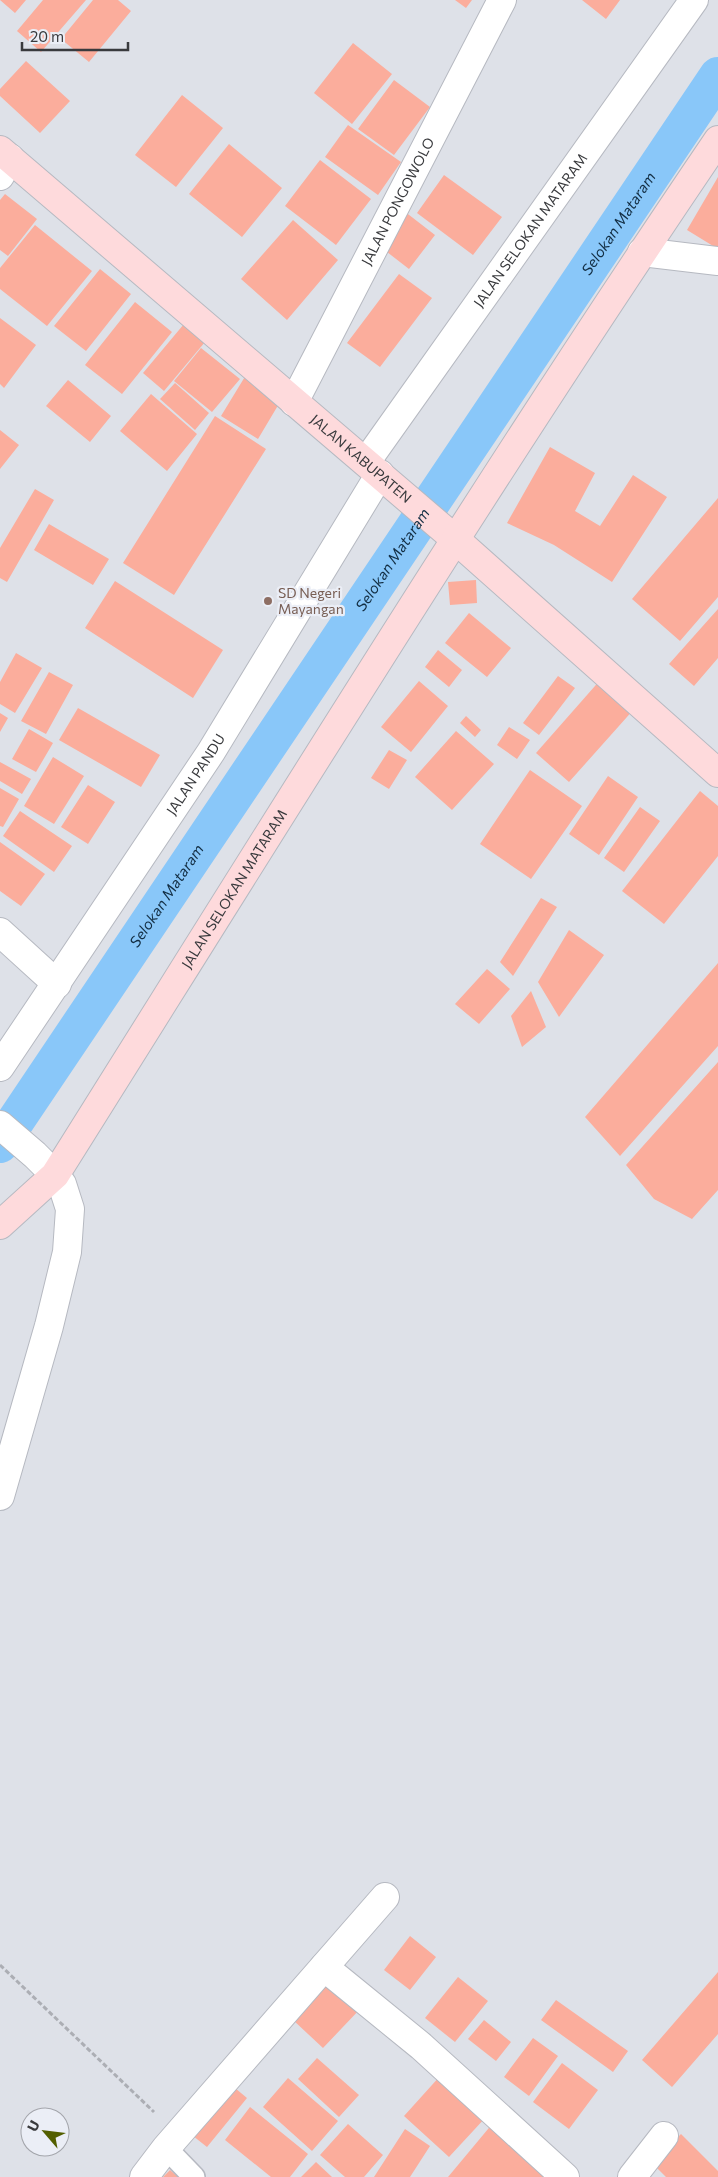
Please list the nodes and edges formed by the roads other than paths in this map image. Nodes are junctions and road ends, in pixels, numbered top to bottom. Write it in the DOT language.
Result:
graph roads {
  1 [pos="502,0"];
  2 [pos="694,0"];
  3 [pos="718,140"];
  4 [pos="3,161"];
  5 [pos="642,252"];
  6 [pos="718,261"];
  7 [pos="294,402"];
  8 [pos="376,471"];
  9 [pos="450,534"];
  10 [pos="718,773"];
  11 [pos="0,932"];
  12 [pos="57,984"];
  13 [pos="0,1067"];
  14 [pos="0,1125"];
  15 [pos="54,1174"];
  16 [pos="0,1225"];
  17 [pos="0,1496"];
  18 [pos="385,1897"];
  19 [pos="324,1967"];
  20 [pos="664,2136"];
  21 [pos="172,2142"];
  22 [pos="144,2177"];
  23 [pos="194,2177"];
  24 [pos="565,2177"];
  25 [pos="632,2177"];
  1 -- 7 [label="street, JALAN PONGOWOLO"];
  2 -- 8 [label="street, JALAN SELOKAN MATARAM"];
  3 -- 5 [label="street, JALAN SELOKAN MATARAM"];
  4 -- 7 [label="street, JALAN KABUPATEN"];
  5 -- 6 [label="street"];
  5 -- 9 [label="street, JALAN SELOKAN MATARAM"];
  7 -- 8 [label="street, JALAN KABUPATEN"];
  8 -- 9 [label="street, JALAN KABUPATEN"];
  8 -- 12 [label="street, JALAN PANDU"];
  9 -- 10 [label="street, JALAN KABUPATEN"];
  9 -- 15 [label="street, JALAN SELOKAN MATARAM"];
  11 -- 12 [label="street"];
  12 -- 13 [label="street, JALAN PANDU"];
  14 -- 15 [label="street"];
  15 -- 16 [label="street, JALAN SELOKAN MATARAM"];
  15 -- 17 [label="street"];
  18 -- 19 [label="street"];
  19 -- 21 [label="street"];
  19 -- 24 [label="street"];
  20 -- 25 [label="street"];
  21 -- 22 [label="street"];
  21 -- 23 [label="lane"];
}
